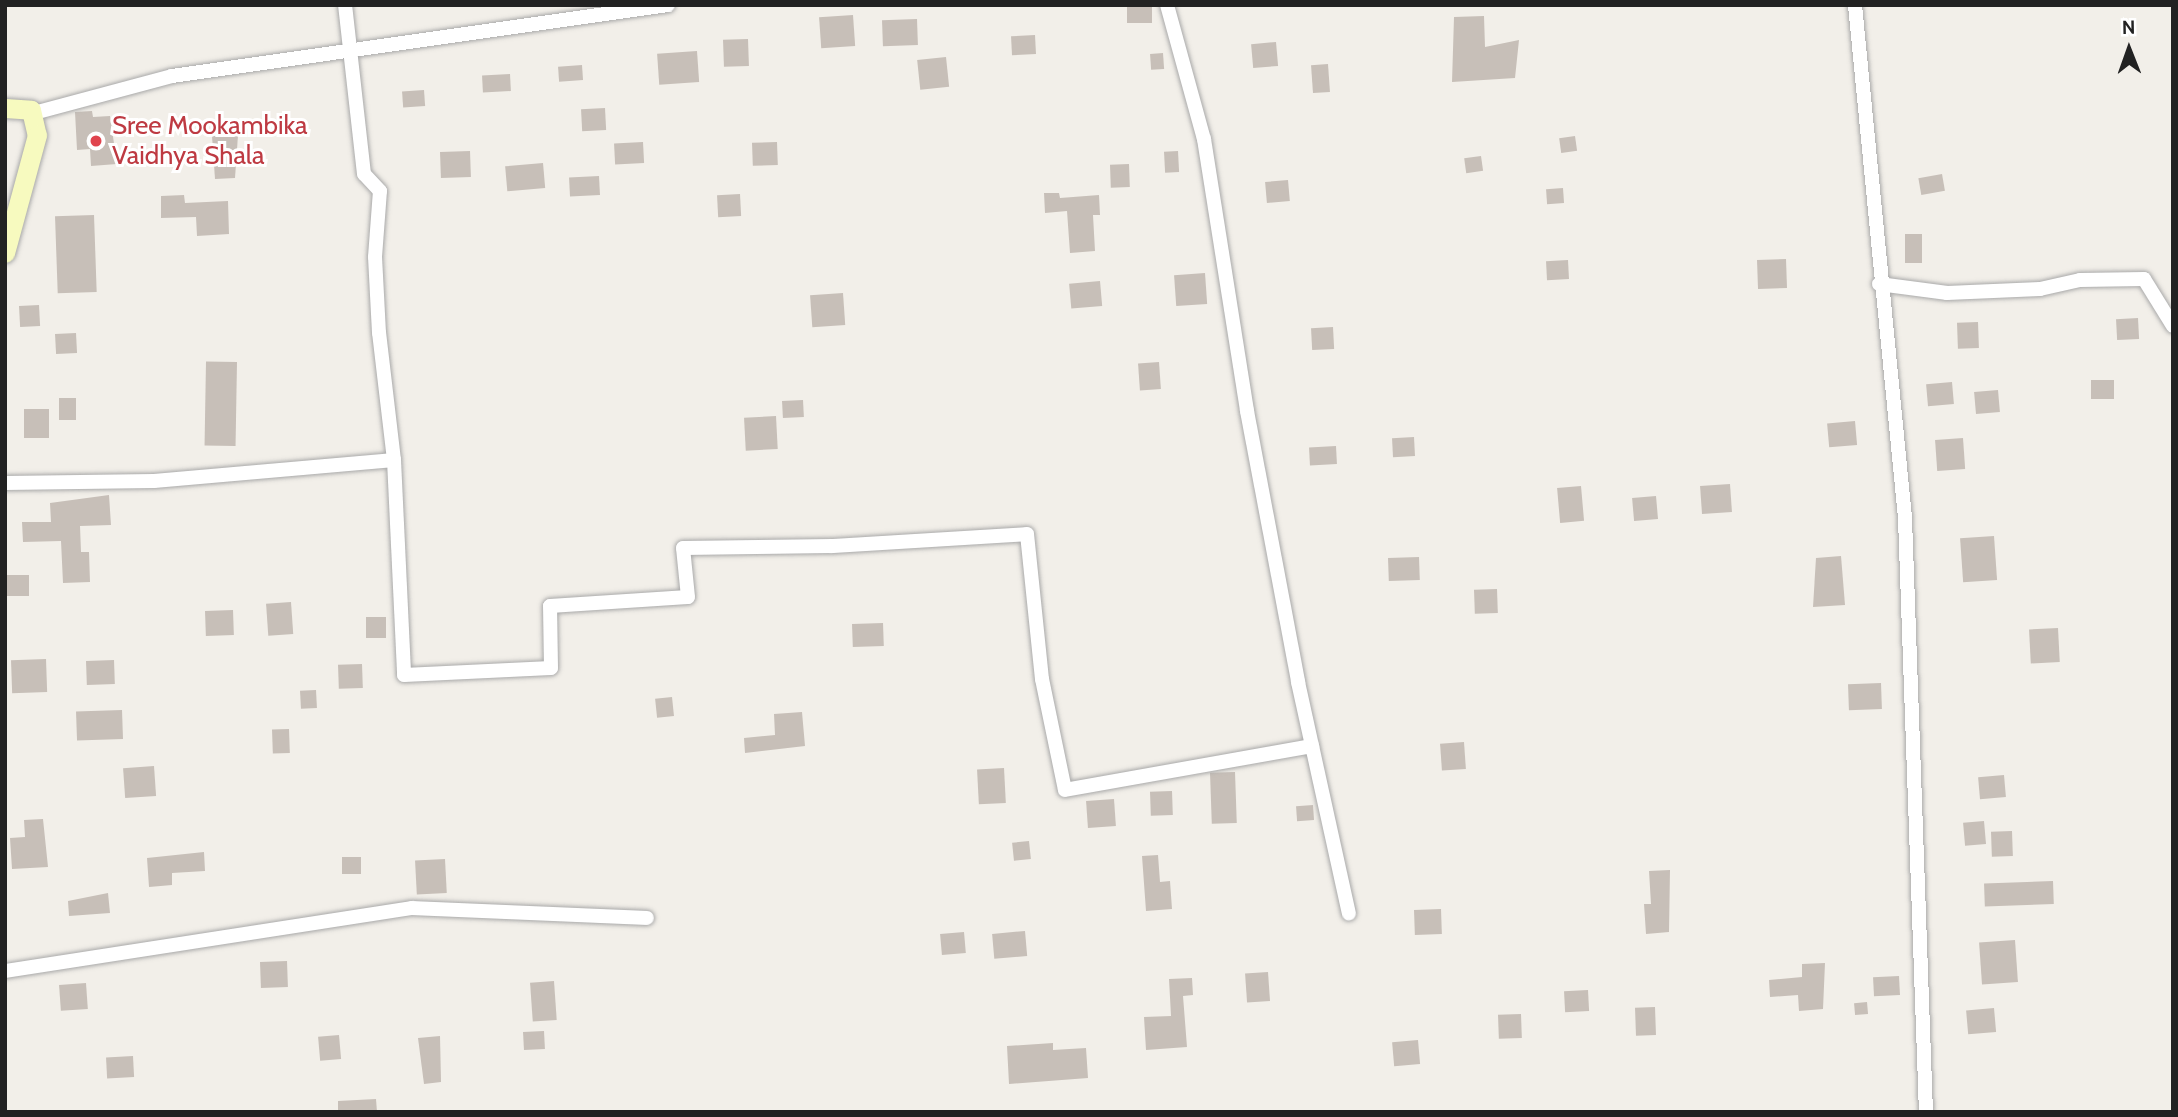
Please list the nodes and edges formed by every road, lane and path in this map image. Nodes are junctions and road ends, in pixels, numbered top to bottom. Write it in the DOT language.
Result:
graph roads {
  1 [pos="345,5"];
  2 [pos="668,5"];
  3 [pos="1167,5"];
  4 [pos="1855,5"];
  5 [pos="348,53"];
  6 [pos="5,108"];
  7 [pos="34,113"];
  8 [pos="5,253"];
  9 [pos="1879,284"];
  10 [pos="2173,326"];
  11 [pos="394,460"];
  12 [pos="5,483"];
  13 [pos="1312,746"];
  14 [pos="1349,913"];
  15 [pos="647,918"];
  16 [pos="5,971"];
  17 [pos="1926,1112"];
  1 -- 5 [label="street"];
  2 -- 5 [label="street"];
  3 -- 13 [label="street"];
  4 -- 9 [label="street"];
  5 -- 7 [label="street"];
  5 -- 11 [label="street"];
  6 -- 7 [label="main road"];
  7 -- 8 [label="main road"];
  9 -- 10 [label="street"];
  9 -- 17 [label="street"];
  11 -- 12 [label="street"];
  11 -- 13 [label="street"];
  13 -- 14 [label="street"];
  15 -- 16 [label="street"];
}
